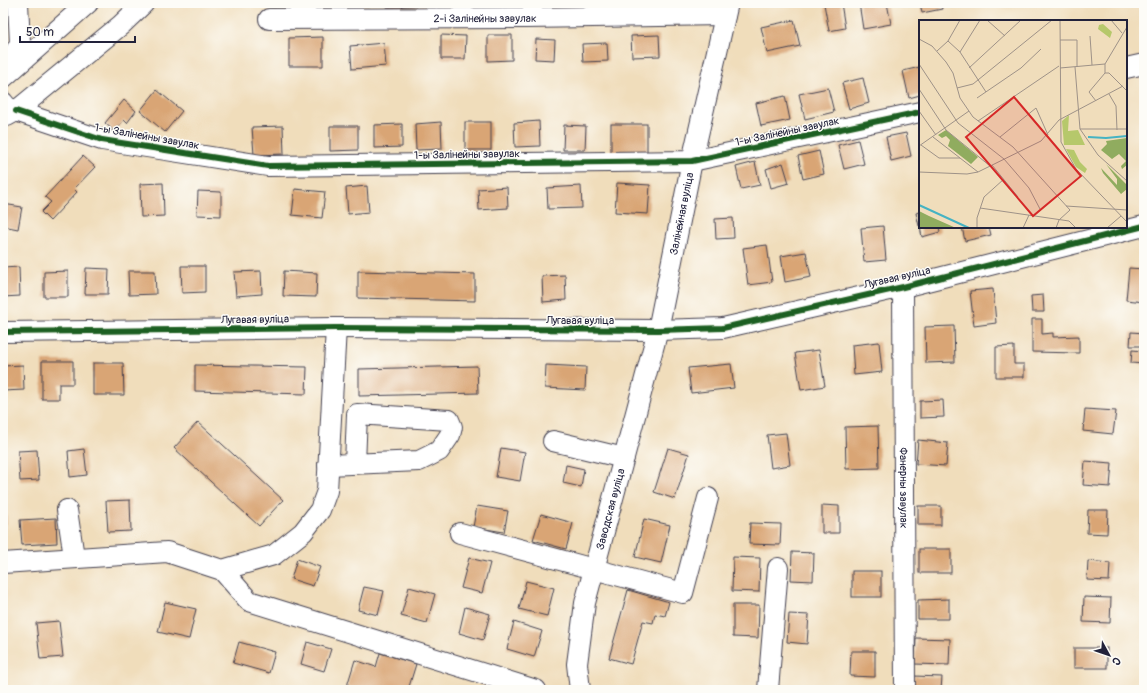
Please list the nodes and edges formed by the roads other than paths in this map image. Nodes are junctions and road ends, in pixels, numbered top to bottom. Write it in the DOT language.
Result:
graph roads {
  1 [pos="18,3"];
  2 [pos="88,3"];
  3 [pos="144,3"];
  4 [pos="726,9"];
  5 [pos="526,11"];
  6 [pos="269,19"];
  7 [pos="1144,64"];
  8 [pos="1127,68"];
  9 [pos="3,74"];
  10 [pos="3,78"];
  11 [pos="7,110"];
  12 [pos="919,112"];
  13 [pos="692,161"];
  14 [pos="1144,226"];
  15 [pos="903,287"];
  16 [pos="336,328"];
  17 [pos="658,330"];
  18 [pos="3,332"];
  19 [pos="553,441"];
  20 [pos="624,458"];
  21 [pos="356,464"];
  22 [pos="328,465"];
  23 [pos="708,498"];
  24 [pos="67,510"];
  25 [pos="460,533"];
  26 [pos="74,557"];
  27 [pos="3,563"];
  28 [pos="778,568"];
  29 [pos="222,570"];
  30 [pos="594,570"];
  31 [pos="536,690"];
  32 [pos="580,690"];
  33 [pos="768,690"];
  34 [pos="905,690"];
  1 -- 9 [label="street"];
  2 -- 10 [label="street"];
  3 -- 11 [label="street"];
  4 -- 5 [label="street, 2-і Залінейны завулак"];
  4 -- 13 [label="street, Залінейная вуліца"];
  5 -- 6 [label="street, 2-і Залінейны завулак"];
  7 -- 8 [label="street"];
  11 -- 13 [label="street, 1-ы Залінейны завулак"];
  12 -- 13 [label="street, 1-ы Залінейны завулак"];
  13 -- 17 [label="street, Залінейная вуліца"];
  14 -- 15 [label="street, Лугавая вуліца"];
  15 -- 17 [label="street, Лугавая вуліца"];
  15 -- 34 [label="street, Фанерны завулак"];
  16 -- 17 [label="street, Лугавая вуліца"];
  16 -- 18 [label="street, Лугавая вуліца"];
  16 -- 22 [label="street"];
  17 -- 20 [label="street, Заводская вуліца"];
  19 -- 20 [label="street"];
  20 -- 30 [label="street, Заводская вуліца"];
  21 -- 21 [label="street"];
  21 -- 22 [label="street"];
  22 -- 29 [label="street"];
  23 -- 30 [label="street"];
  24 -- 26 [label="street"];
  25 -- 30 [label="street"];
  26 -- 27 [label="street"];
  26 -- 29 [label="street"];
  28 -- 33 [label="street"];
  29 -- 31 [label="street"];
  30 -- 32 [label="street, Заводская вуліца"];
}
